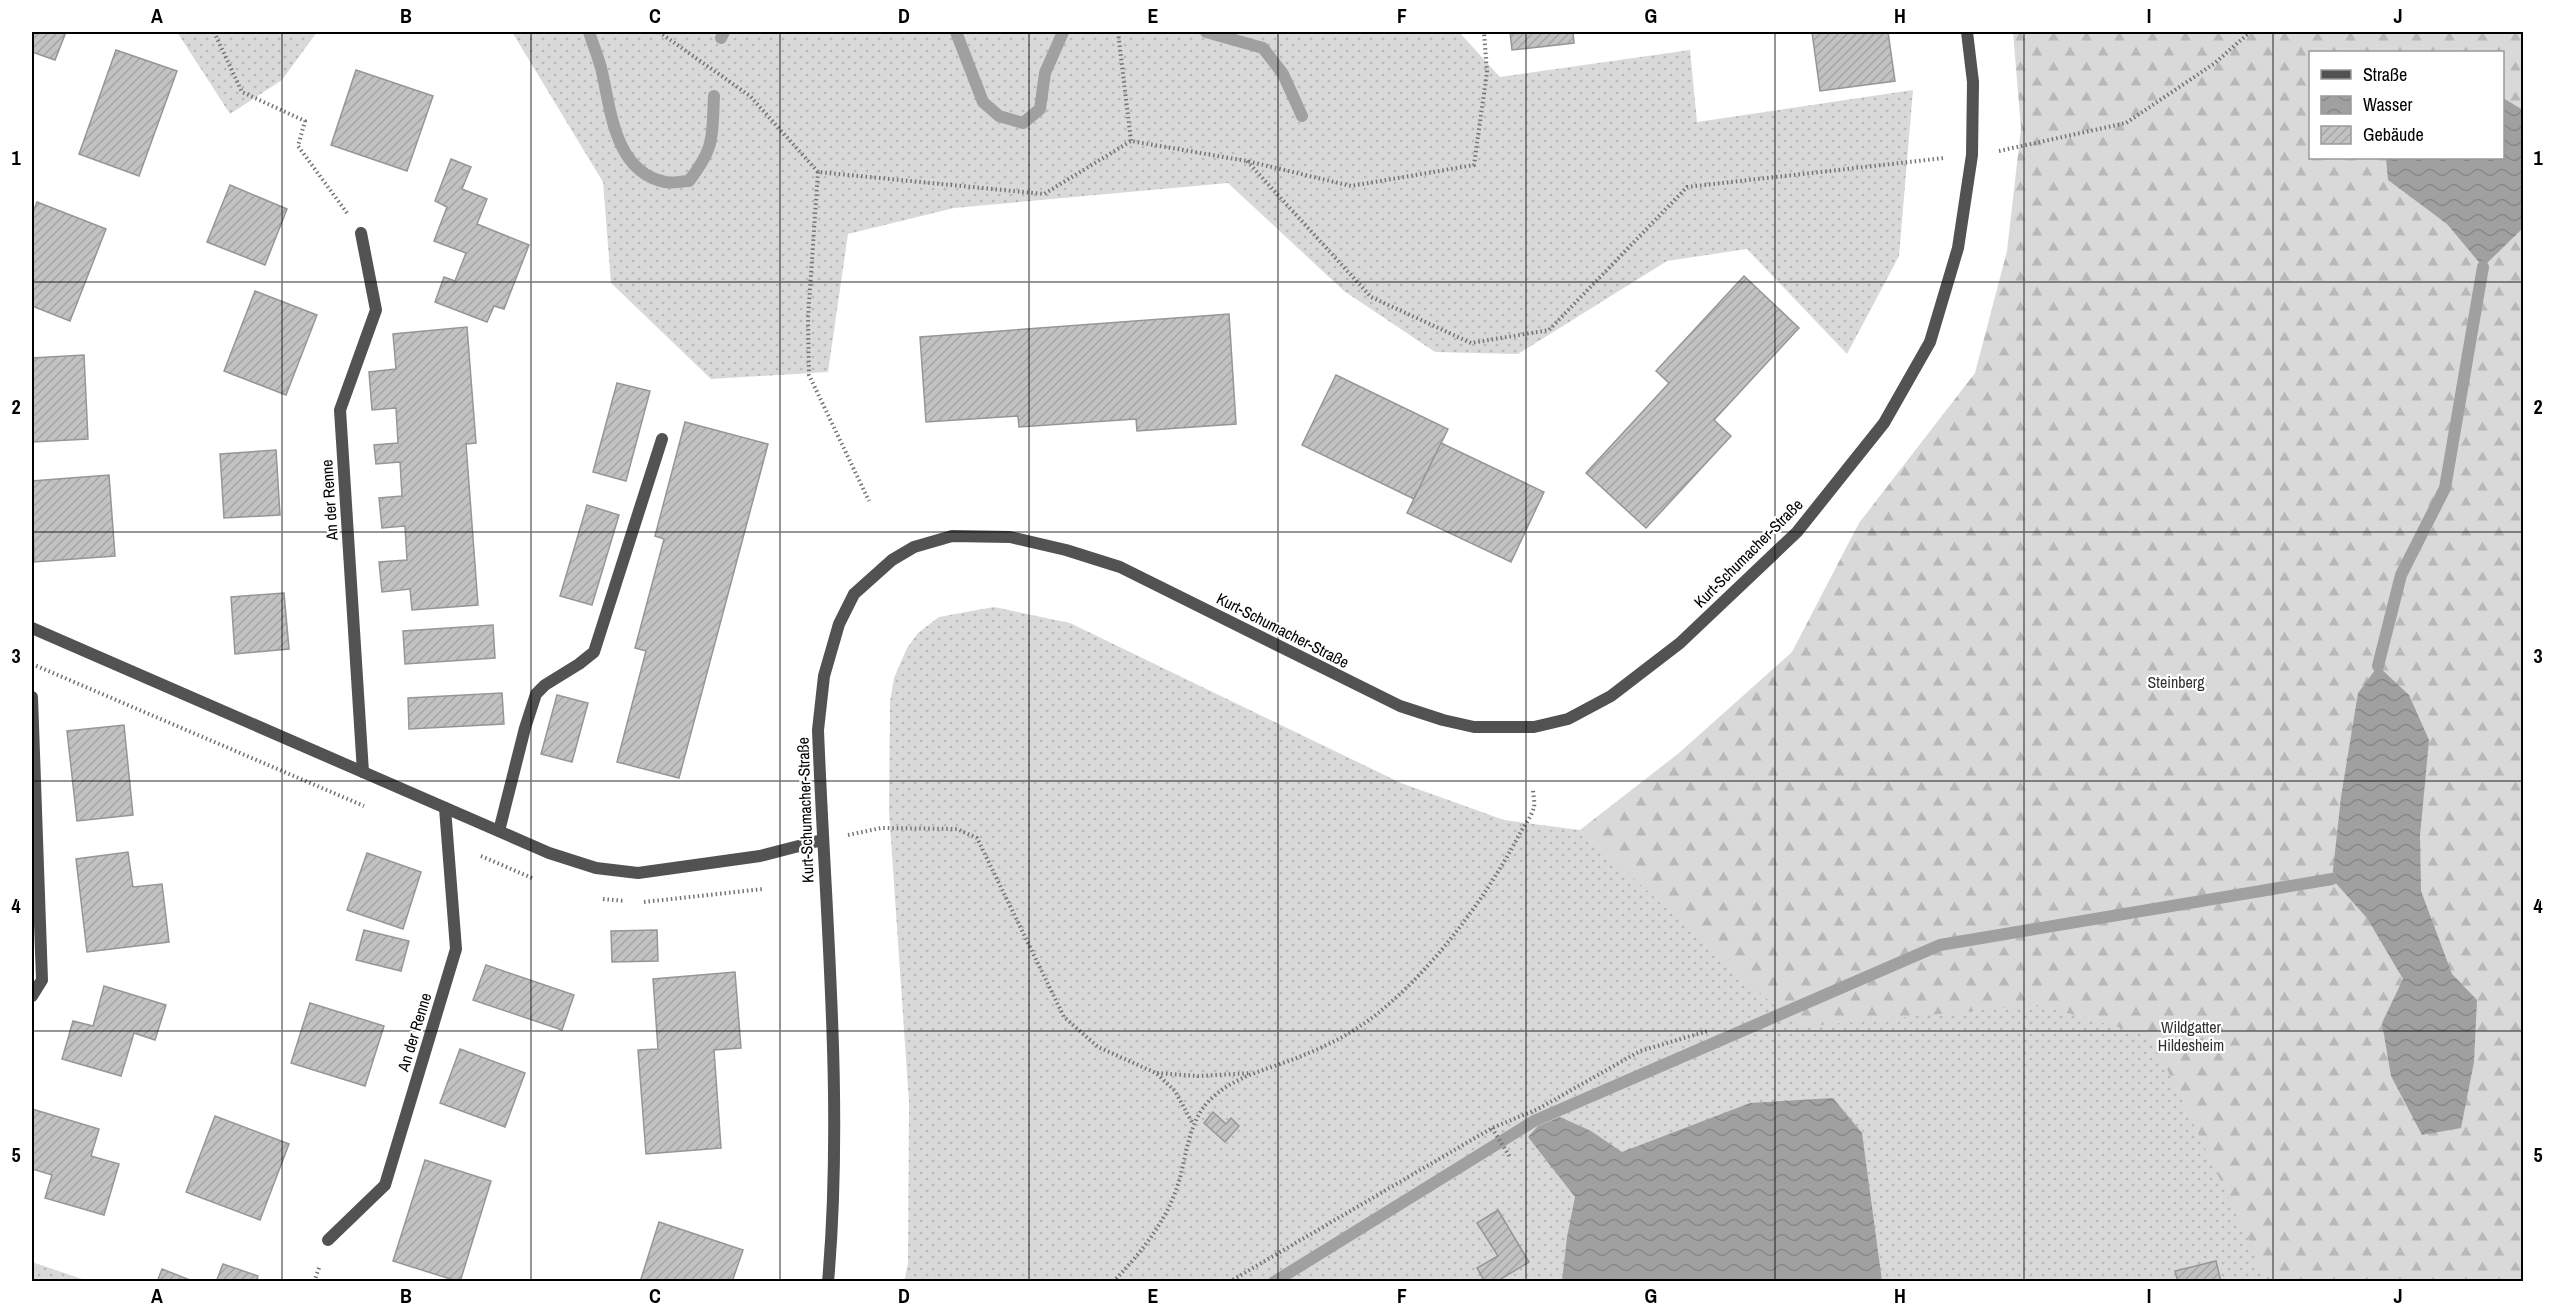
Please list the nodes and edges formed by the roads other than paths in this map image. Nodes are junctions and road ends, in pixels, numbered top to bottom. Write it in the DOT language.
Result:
graph roads {
  1 [pos="1967,32"];
  2 [pos="361,233"];
  3 [pos="662,439"];
  4 [pos="32,627"];
  5 [pos="32,697"];
  6 [pos="363,772"];
  7 [pos="445,808"];
  8 [pos="499,831"];
  9 [pos="822,840"];
  10 [pos="32,996"];
  11 [pos="328,1240"];
  12 [pos="828,1281"];
  1 -- 9 [label="street, Kurt-Schumacher-Straße"];
  2 -- 6 [label="street, An der Renne"];
  3 -- 8 [label="street"];
  4 -- 6 [label="street"];
  5 -- 10 [label="street"];
  6 -- 7 [label="street"];
  7 -- 8 [label="street"];
  7 -- 11 [label="street, An der Renne"];
  8 -- 9 [label="street"];
  9 -- 12 [label="street, Kurt-Schumacher-Straße"];
}
